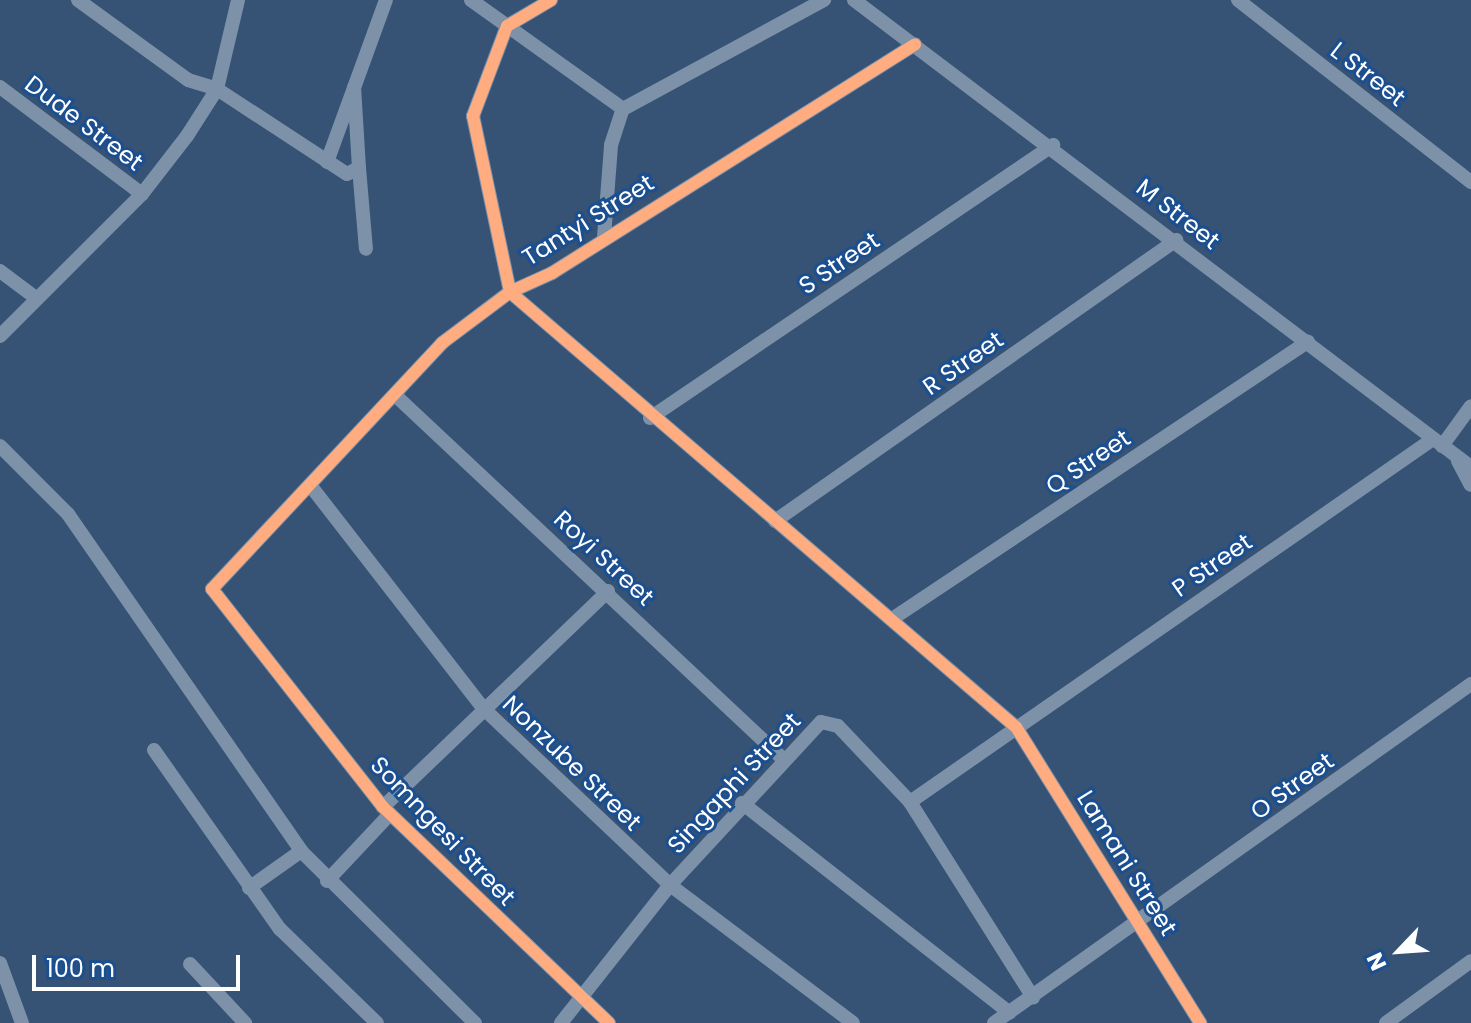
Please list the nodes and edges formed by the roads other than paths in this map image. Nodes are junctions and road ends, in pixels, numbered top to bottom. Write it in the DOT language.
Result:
graph roads {
  1 [pos="78,0"];
  2 [pos="238,0"];
  3 [pos="386,0"];
  4 [pos="471,0"];
  5 [pos="551,0"];
  6 [pos="824,0"];
  7 [pos="854,0"];
  8 [pos="1238,0"];
  9 [pos="507,26"];
  10 [pos="915,44"];
  11 [pos="0,87"];
  12 [pos="354,87"];
  13 [pos="217,89"];
  14 [pos="623,109"];
  15 [pos="1053,145"];
  16 [pos="327,162"];
  17 [pos="359,168"];
  18 [pos="1471,182"];
  19 [pos="142,194"];
  20 [pos="604,237"];
  21 [pos="1176,240"];
  22 [pos="366,249"];
  23 [pos="0,271"];
  24 [pos="510,292"];
  25 [pos="36,298"];
  26 [pos="0,336"];
  27 [pos="1308,342"];
  28 [pos="395,395"];
  29 [pos="1471,406"];
  30 [pos="650,418"];
  31 [pos="1465,419"];
  32 [pos="1438,443"];
  33 [pos="0,446"];
  34 [pos="1455,457"];
  35 [pos="1471,467"];
  36 [pos="310,485"];
  37 [pos="1471,485"];
  38 [pos="775,521"];
  39 [pos="218,578"];
  40 [pos="608,591"];
  41 [pos="892,619"];
  42 [pos="1471,684"];
  43 [pos="483,708"];
  44 [pos="1016,727"];
  45 [pos="154,750"];
  46 [pos="781,757"];
  47 [pos="910,802"];
  48 [pos="742,803"];
  49 [pos="386,810"];
  50 [pos="301,851"];
  51 [pos="327,881"];
  52 [pos="670,885"];
  53 [pos="249,888"];
  54 [pos="1139,924"];
  55 [pos="1471,961"];
  56 [pos="0,963"];
  57 [pos="190,964"];
  58 [pos="1033,997"];
  59 [pos="580,1001"];
  60 [pos="1010,1013"];
  61 [pos="22,1023"];
  62 [pos="245,1023"];
  63 [pos="377,1023"];
  64 [pos="475,1023"];
  65 [pos="561,1023"];
  66 [pos="609,1023"];
  67 [pos="853,1023"];
  68 [pos="994,1023"];
  69 [pos="1200,1023"];
  70 [pos="1386,1023"];
  1 -- 13 [label="street"];
  2 -- 13 [label="street"];
  3 -- 12 [label="street"];
  4 -- 9 [label="street"];
  5 -- 9 [label="street"];
  6 -- 14 [label="street"];
  7 -- 10 [label="street, M Street"];
  8 -- 18 [label="street, L Street"];
  9 -- 14 [label="street"];
  9 -- 24 [label="street"];
  10 -- 15 [label="street, M Street"];
  10 -- 20 [label="street, Tantyi Street"];
  11 -- 19 [label="street, Dude Street"];
  12 -- 16 [label="street"];
  12 -- 17 [label="street"];
  13 -- 16 [label="street"];
  13 -- 19 [label="street"];
  14 -- 20 [label="street"];
  15 -- 21 [label="street, M Street"];
  15 -- 30 [label="street, S Street"];
  16 -- 17 [label="street"];
  17 -- 22 [label="street"];
  19 -- 25 [label="street"];
  20 -- 24 [label="street, Tantyi Street"];
  21 -- 27 [label="street, M Street"];
  21 -- 38 [label="street, R Street"];
  23 -- 25 [label="street"];
  24 -- 28 [label="street, Tantyi Street"];
  24 -- 30 [label="street, Lamani Street"];
  25 -- 26 [label="street"];
  27 -- 32 [label="street, M Street"];
  27 -- 41 [label="street, Q Street"];
  28 -- 36 [label="street, Tantyi Street"];
  28 -- 40 [label="street, Royi Street"];
  29 -- 31 [label="street, P Street"];
  30 -- 38 [label="street, Lamani Street"];
  31 -- 32 [label="street, P Street"];
  32 -- 34 [label="street, M Street"];
  32 -- 44 [label="street, P Street"];
  33 -- 50 [label="street"];
  34 -- 35 [label="street, M Street"];
  34 -- 37 [label="street"];
  36 -- 39 [label="street, Tantyi Street"];
  36 -- 43 [label="street, Nonzube Street"];
  38 -- 41 [label="street, Lamani Street"];
  39 -- 49 [label="street, Somngesi Street"];
  40 -- 43 [label="street"];
  40 -- 46 [label="street, Royi Street"];
  41 -- 44 [label="street, Lamani Street"];
  42 -- 54 [label="street, O Street"];
  43 -- 49 [label="street"];
  43 -- 52 [label="street, Nonzube Street"];
  44 -- 47 [label="street, P Street"];
  44 -- 54 [label="street, Lamani Street"];
  45 -- 53 [label="street"];
  46 -- 47 [label="street, Singaphi Street"];
  46 -- 48 [label="street, Singaphi Street"];
  47 -- 58 [label="street, Singaphi Street"];
  48 -- 52 [label="street, Singaphi Street"];
  48 -- 60 [label="street"];
  49 -- 51 [label="street"];
  49 -- 59 [label="street, Somngesi Street"];
  50 -- 51 [label="street"];
  50 -- 53 [label="street"];
  51 -- 64 [label="street"];
  52 -- 59 [label="street, Singaphi Street"];
  52 -- 67 [label="street, Nonzube Street"];
  53 -- 63 [label="street"];
  54 -- 58 [label="street"];
  54 -- 69 [label="street, Lamani Street"];
  55 -- 70 [label="street"];
  56 -- 61 [label="street"];
  57 -- 62 [label="street"];
  58 -- 60 [label="street"];
  59 -- 65 [label="street, Singaphi Street"];
  59 -- 66 [label="street, Somngesi Street"];
  60 -- 68 [label="street"];
}
